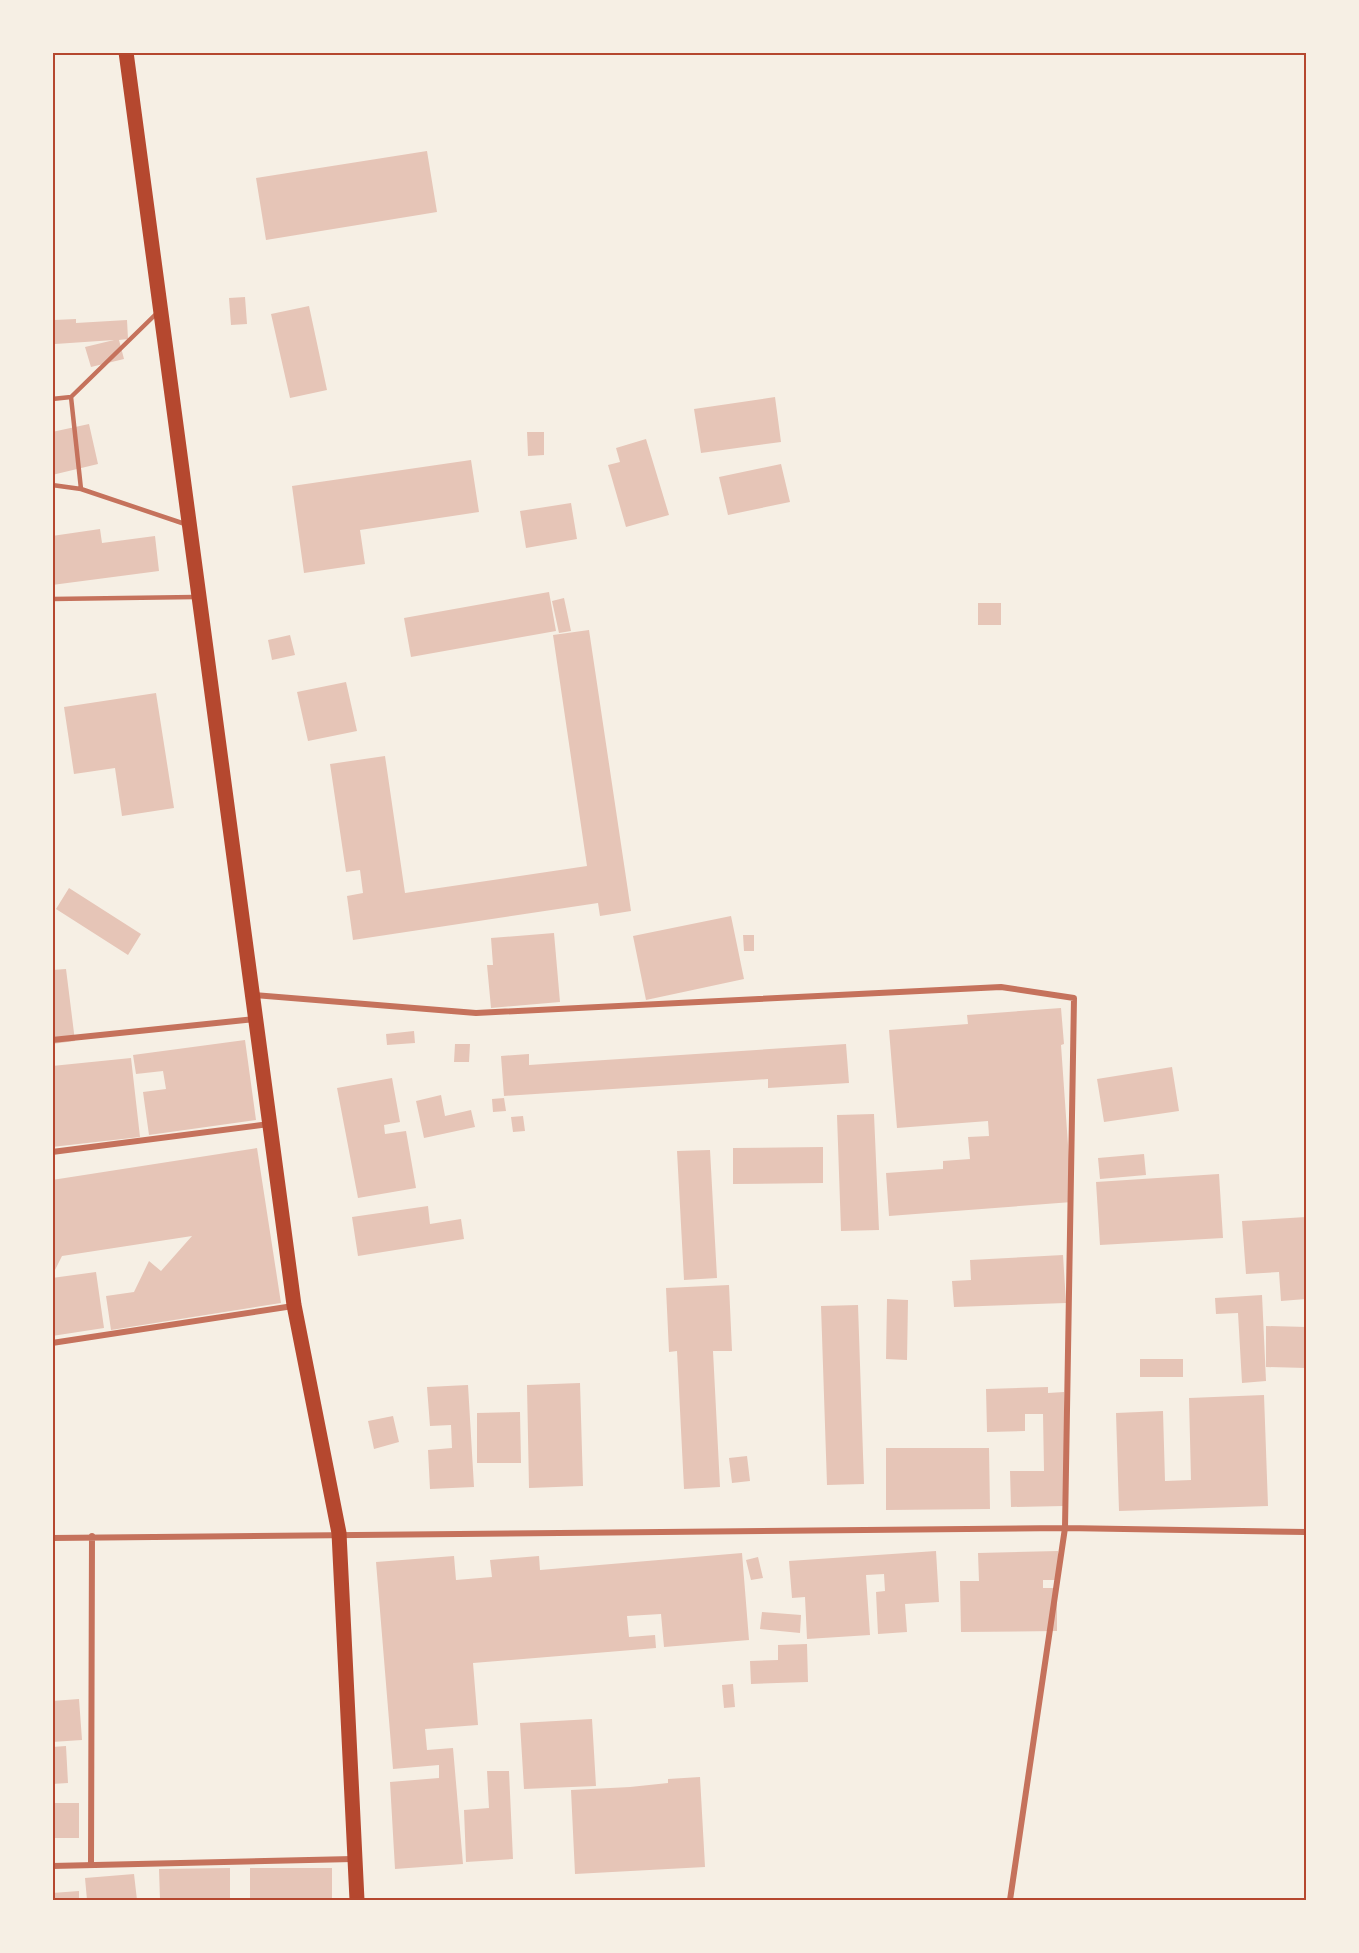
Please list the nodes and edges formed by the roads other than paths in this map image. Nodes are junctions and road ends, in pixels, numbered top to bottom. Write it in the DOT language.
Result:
graph roads {
  1 [pos="126,52"];
  2 [pos="159,311"];
  3 [pos="71,397"];
  4 [pos="52,399"];
  5 [pos="52,485"];
  6 [pos="81,489"];
  7 [pos="188,525"];
  8 [pos="198,597"];
  9 [pos="52,598"];
  10 [pos="252,994"];
  11 [pos="255,1019"];
  12 [pos="52,1040"];
  13 [pos="269,1124"];
  14 [pos="52,1152"];
  15 [pos="294,1305"];
  16 [pos="52,1343"];
  17 [pos="1065,1528"];
  18 [pos="1306,1532"];
  19 [pos="339,1533"];
  20 [pos="92,1536"];
  21 [pos="52,1538"];
  22 [pos="357,1859"];
  23 [pos="91,1865"];
  24 [pos="52,1866"];
  25 [pos="357,1900"];
  26 [pos="1010,1900"];
  1 -- 2 [label="main road"];
  2 -- 3 [label="lane"];
  2 -- 7 [label="main road"];
  3 -- 4 [label="lane"];
  3 -- 6 [label="lane"];
  5 -- 6 [label="lane"];
  6 -- 7 [label="lane"];
  7 -- 8 [label="main road"];
  8 -- 9 [label="lane"];
  8 -- 10 [label="main road"];
  10 -- 11 [label="main road"];
  10 -- 17 [label="street"];
  11 -- 12 [label="street"];
  11 -- 13 [label="main road"];
  13 -- 14 [label="street"];
  13 -- 15 [label="main road"];
  15 -- 16 [label="street"];
  15 -- 19 [label="main road"];
  17 -- 18 [label="street"];
  17 -- 19 [label="street"];
  17 -- 26 [label="street"];
  19 -- 20 [label="street"];
  19 -- 22 [label="main road"];
  20 -- 21 [label="street"];
  20 -- 23 [label="street"];
  22 -- 23 [label="street"];
  22 -- 25 [label="main road"];
  23 -- 24 [label="street"];
}
